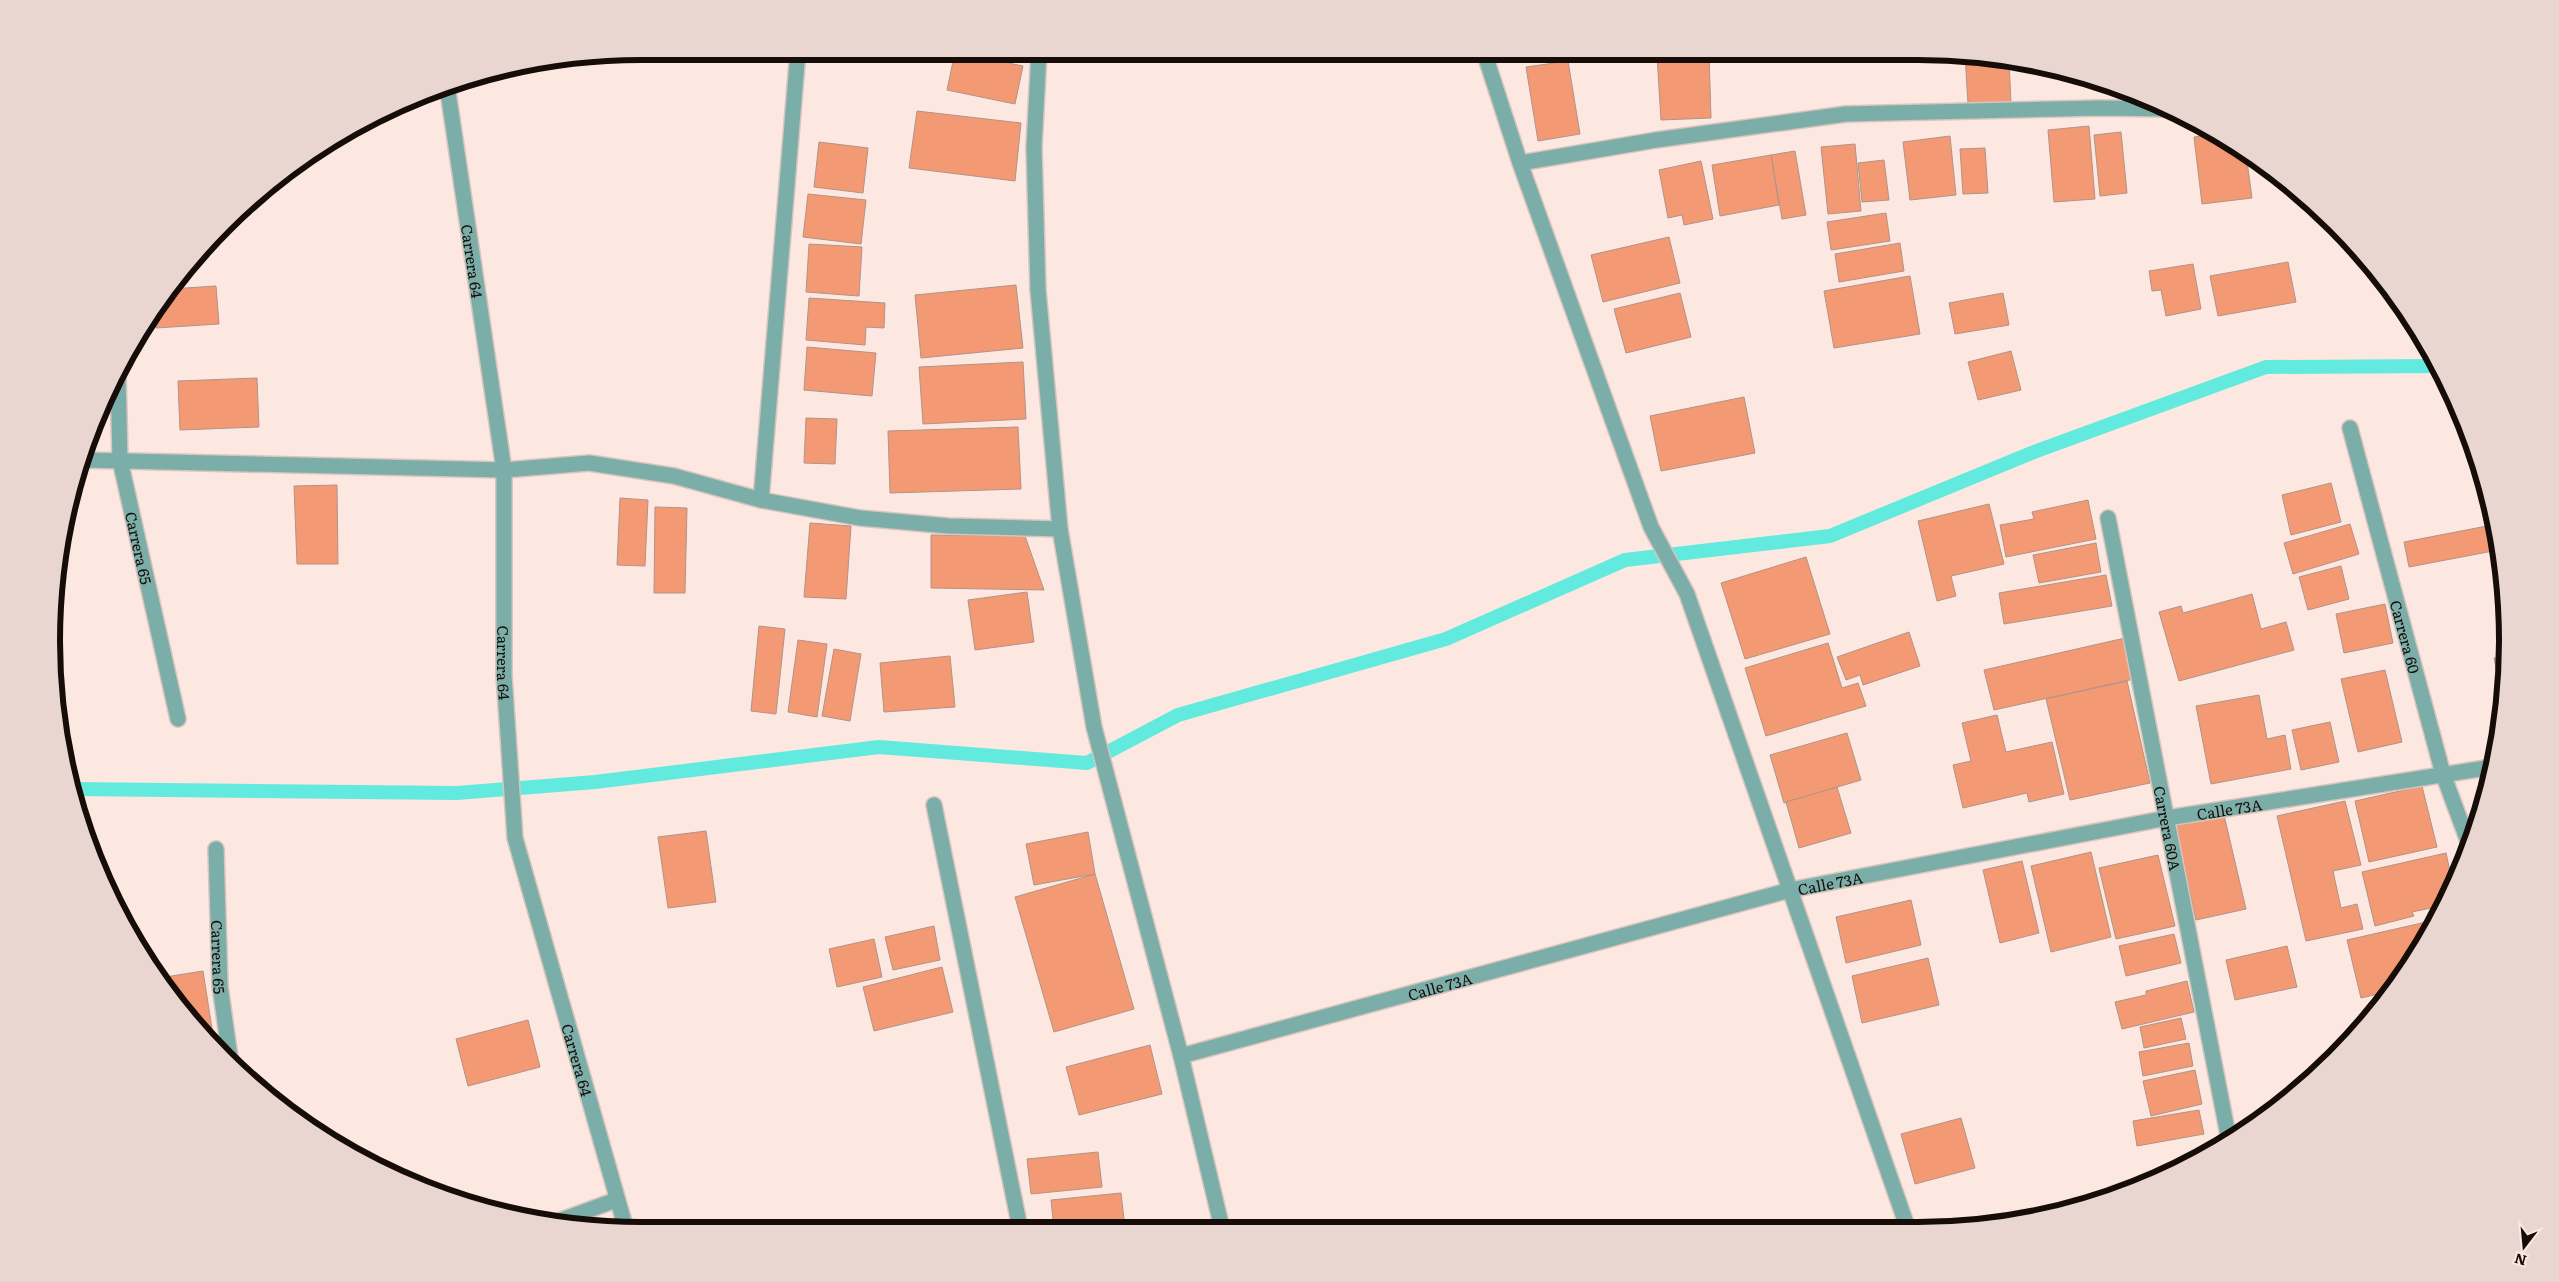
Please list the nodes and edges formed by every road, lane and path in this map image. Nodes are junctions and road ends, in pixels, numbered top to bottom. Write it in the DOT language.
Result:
graph roads {
  1 [pos="797,60"];
  2 [pos="1039,60"];
  3 [pos="1487,60"];
  4 [pos="448,93"];
  5 [pos="2150,109"];
  6 [pos="1520,163"];
  7 [pos="118,388"];
  8 [pos="2350,428"];
  9 [pos="89,460"];
  10 [pos="120,460"];
  11 [pos="504,470"];
  12 [pos="760,500"];
  13 [pos="2108,518"];
  14 [pos="1060,529"];
  15 [pos="178,719"];
  16 [pos="2485,768"];
  17 [pos="2443,774"];
  18 [pos="934,805"];
  19 [pos="2167,818"];
  20 [pos="2466,835"];
  21 [pos="216,849"];
  22 [pos="1790,890"];
  23 [pos="230,1052"];
  24 [pos="1181,1056"];
  25 [pos="2227,1132"];
  26 [pos="616,1200"];
  27 [pos="569,1217"];
  28 [pos="623,1222"];
  29 [pos="1019,1222"];
  30 [pos="1221,1222"];
  31 [pos="1906,1222"];
  1 -- 12 [label="street"];
  2 -- 14 [label="street"];
  3 -- 6 [label="street"];
  4 -- 11 [label="street, Carrera 64"];
  5 -- 6 [label="street"];
  6 -- 22 [label="street"];
  7 -- 10 [label="street, Carrera 65"];
  8 -- 17 [label="street, Carrera 60"];
  9 -- 10 [label="street"];
  10 -- 11 [label="street"];
  10 -- 15 [label="street, Carrera 65"];
  11 -- 12 [label="street"];
  11 -- 26 [label="street, Carrera 64"];
  12 -- 14 [label="street"];
  13 -- 19 [label="street, Carrera 60A"];
  14 -- 24 [label="street"];
  16 -- 17 [label="street, Calle 73A"];
  17 -- 19 [label="street, Calle 73A"];
  17 -- 20 [label="street, Carrera 60"];
  18 -- 29 [label="street"];
  19 -- 22 [label="street, Calle 73A"];
  19 -- 25 [label="street, Carrera 60A"];
  21 -- 23 [label="street, Carrera 65"];
  22 -- 24 [label="street, Calle 73A"];
  22 -- 31 [label="street"];
  24 -- 30 [label="street"];
  26 -- 27 [label="street"];
  26 -- 28 [label="street, Carrera 64"];
}
